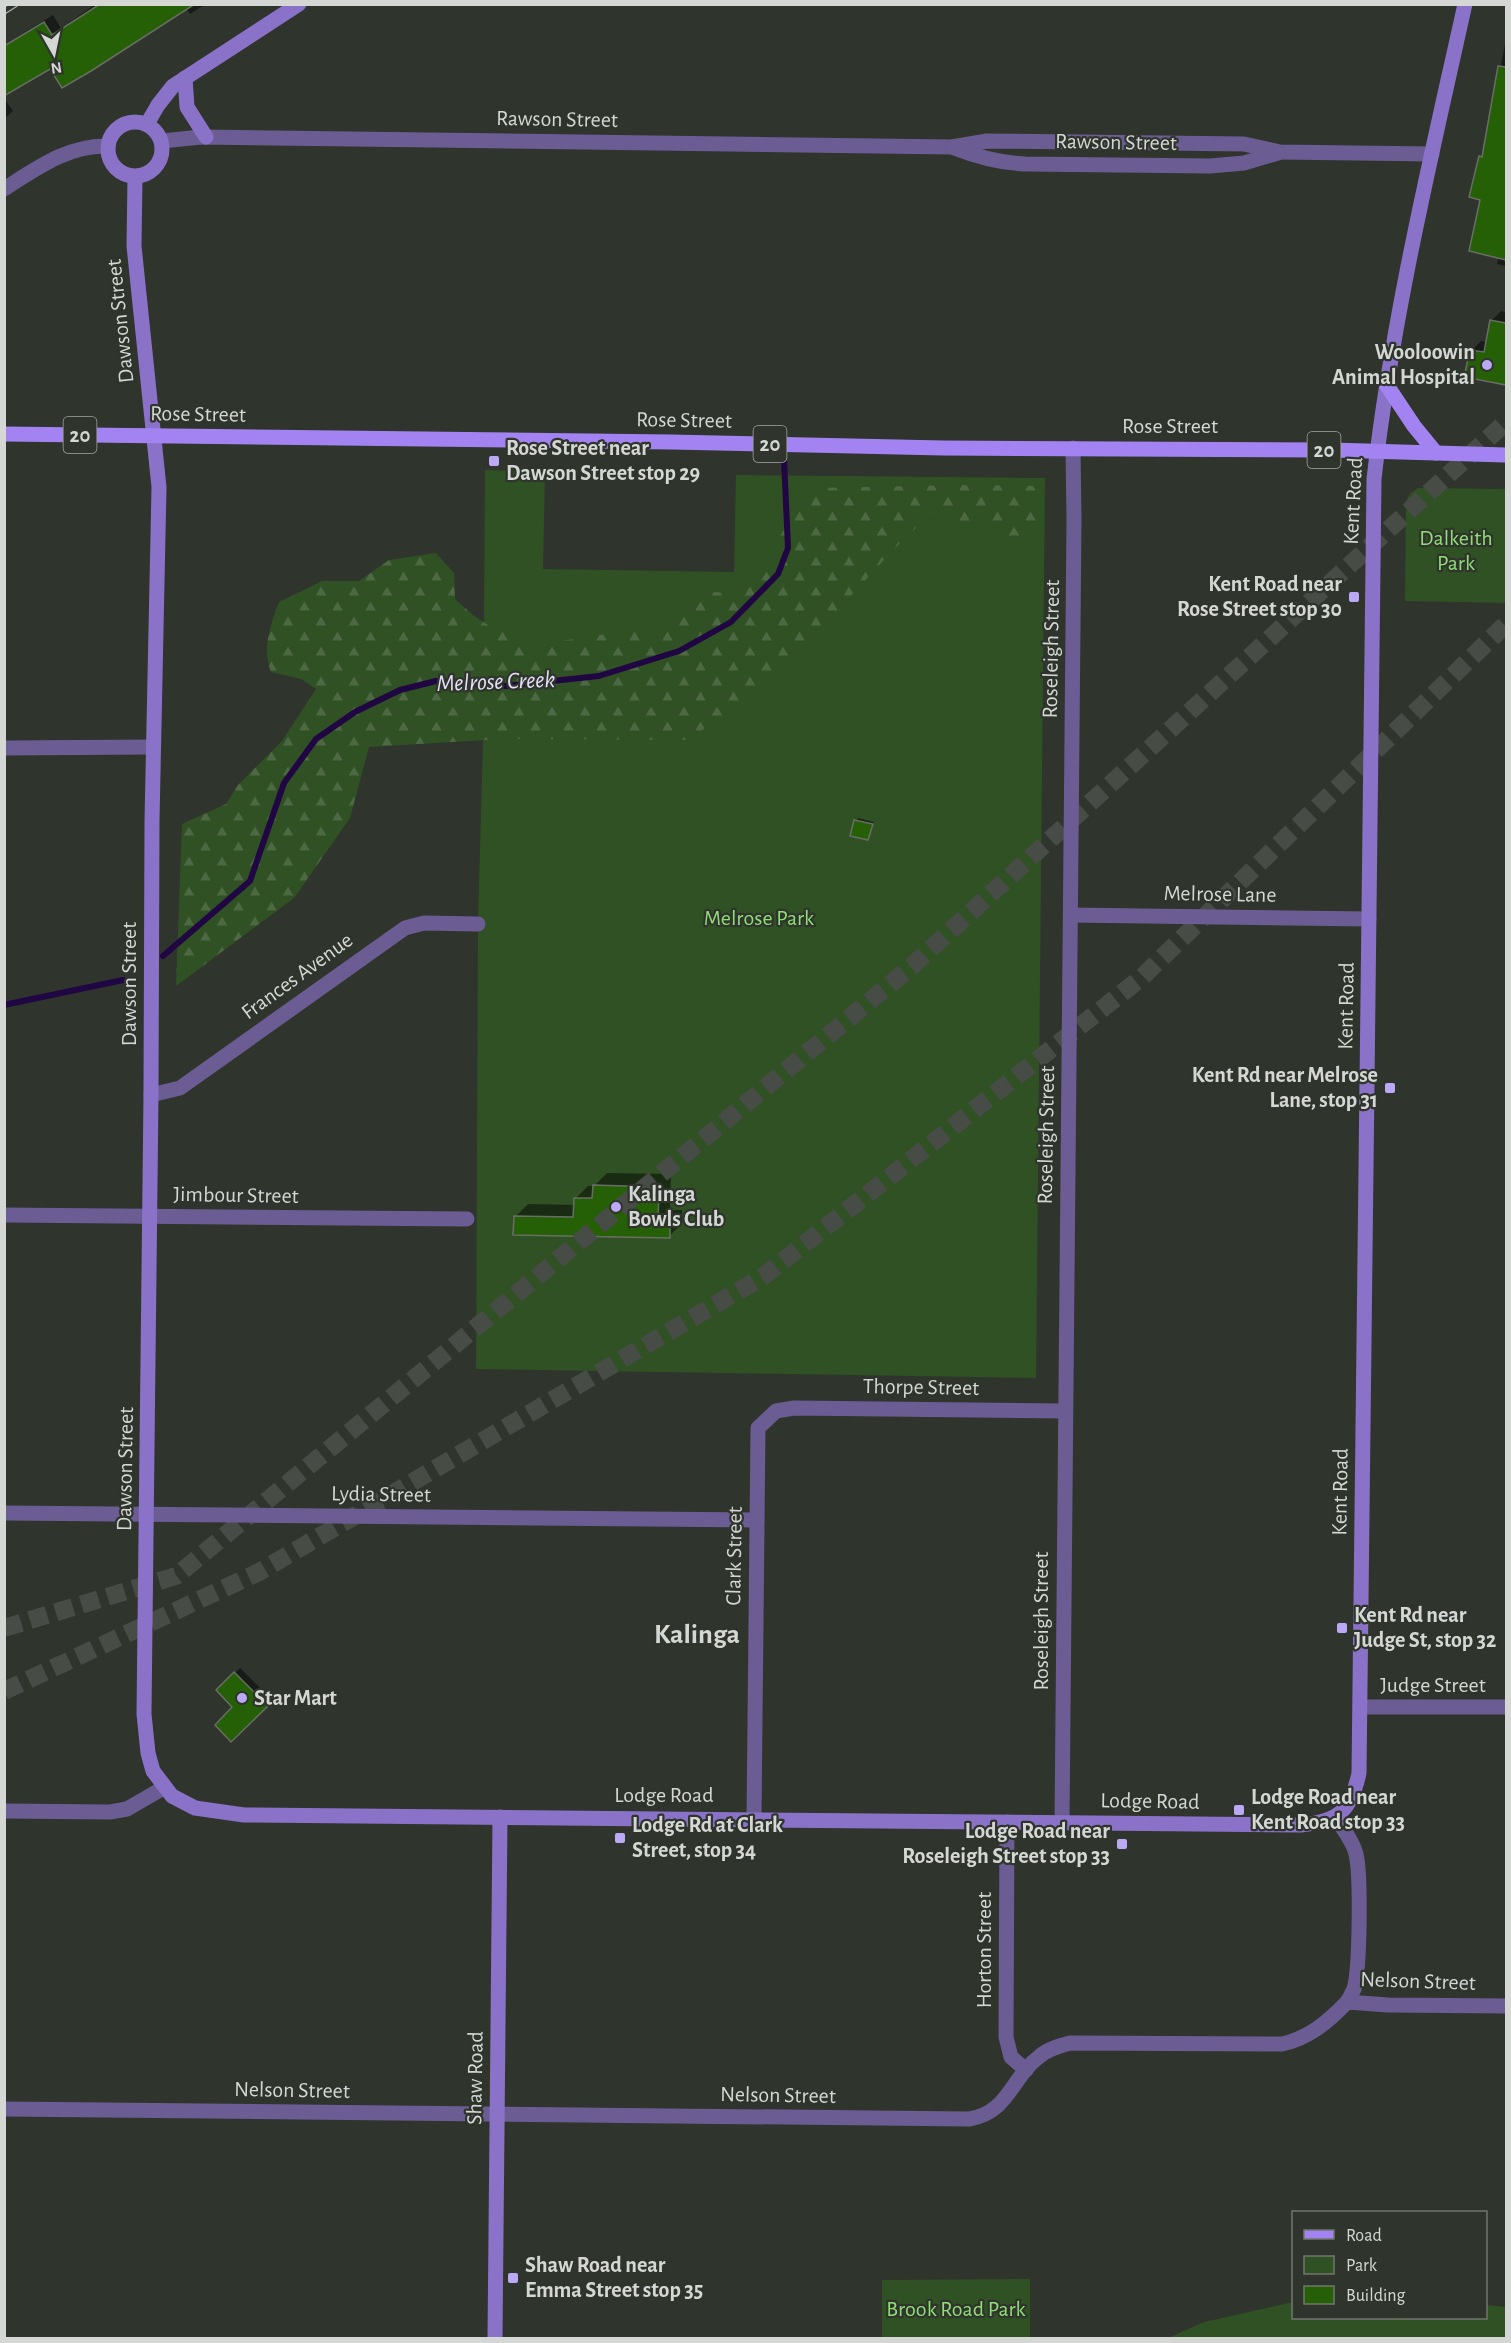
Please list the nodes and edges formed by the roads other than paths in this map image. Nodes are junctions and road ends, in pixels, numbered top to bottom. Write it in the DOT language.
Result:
graph roads {
  1 [pos="299,4"];
  2 [pos="1465,4"];
  3 [pos="184,78"];
  4 [pos="147,124"];
  5 [pos="206,137"];
  6 [pos="162,141"];
  7 [pos="108,146"];
  8 [pos="952,147"];
  9 [pos="1280,152"];
  10 [pos="1432,154"];
  11 [pos="135,177"];
  12 [pos="4,189"];
  13 [pos="1386,384"];
  14 [pos="4,434"];
  15 [pos="155,436"];
  16 [pos="1073,448"];
  17 [pos="1378,452"];
  18 [pos="1436,453"];
  19 [pos="1506,455"];
  20 [pos="153,747"];
  21 [pos="4,748"];
  22 [pos="1071,915"];
  23 [pos="1369,919"];
  24 [pos="478,924"];
  25 [pos="151,1095"];
  26 [pos="4,1215"];
  27 [pos="149,1216"];
  28 [pos="467,1219"];
  29 [pos="776,1411"];
  30 [pos="1065,1411"];
  31 [pos="4,1513"];
  32 [pos="147,1514"];
  33 [pos="757,1520"];
  34 [pos="1360,1707"];
  35 [pos="1506,1707"];
  36 [pos="165,1787"];
  37 [pos="4,1811"];
  38 [pos="500,1817"];
  39 [pos="754,1818"];
  40 [pos="1336,1818"];
  41 [pos="1007,1822"];
  42 [pos="1062,1822"];
  43 [pos="1347,2002"];
  44 [pos="1506,2006"];
  45 [pos="1026,2070"];
  46 [pos="4,2109"];
  47 [pos="497,2115"];
  48 [pos="495,2338"];
  1 -- 3 [label="street"];
  2 -- 10 [label="street, Kent Road"];
  3 -- 4 [label="street"];
  3 -- 5 [label="street"];
  4 -- 6 [label="street"];
  4 -- 7 [label="street"];
  5 -- 6 [label="street, Rawson Street"];
  5 -- 8 [label="street, Rawson Street"];
  6 -- 11 [label="street"];
  7 -- 11 [label="street"];
  7 -- 12 [label="street"];
  8 -- 9 [label="street, Rawson Street"];
  8 -- 9 [label="street, Rawson Street"];
  9 -- 10 [label="street, Rawson Street"];
  10 -- 13 [label="street, Kent Road"];
  11 -- 15 [label="street, Dawson Street"];
  13 -- 17 [label="street, Kent Road"];
  13 -- 18 [label="main road"];
  14 -- 15 [label="main road, Rose Street / 20"];
  15 -- 16 [label="main road, Rose Street / 20"];
  15 -- 20 [label="street, Dawson Street"];
  16 -- 17 [label="main road, Rose Street / 20"];
  16 -- 22 [label="street, Roseleigh Street"];
  17 -- 18 [label="main road, Rose Street / 20"];
  17 -- 23 [label="street, Kent Road"];
  18 -- 19 [label="main road, Rose Street / 20"];
  20 -- 21 [label="street"];
  20 -- 25 [label="street, Dawson Street"];
  22 -- 23 [label="street, Melrose Lane"];
  22 -- 30 [label="street, Roseleigh Street"];
  23 -- 34 [label="street, Kent Road"];
  24 -- 25 [label="street, Frances Avenue"];
  25 -- 27 [label="street, Dawson Street"];
  26 -- 27 [label="street, Jimbour Street"];
  27 -- 28 [label="street, Jimbour Street"];
  27 -- 32 [label="street, Dawson Street"];
  29 -- 30 [label="street, Thorpe Street"];
  29 -- 33 [label="street, Clark Street"];
  30 -- 42 [label="street, Roseleigh Street"];
  31 -- 32 [label="street, Lydia Street"];
  32 -- 33 [label="street, Lydia Street"];
  32 -- 36 [label="street, Dawson Street"];
  33 -- 39 [label="street, Clark Street"];
  34 -- 35 [label="street, Judge Street"];
  34 -- 40 [label="street, Kent Road"];
  36 -- 37 [label="street"];
  36 -- 38 [label="street, Lodge Road"];
  38 -- 39 [label="street, Lodge Road"];
  38 -- 47 [label="street, Shaw Road"];
  39 -- 41 [label="street, Lodge Road"];
  40 -- 42 [label="street, Lodge Road"];
  40 -- 43 [label="street"];
  41 -- 42 [label="street, Lodge Road"];
  41 -- 45 [label="street, Horton Street"];
  43 -- 44 [label="street, Nelson Street"];
  43 -- 45 [label="street, Nelson Street"];
  45 -- 47 [label="street, Nelson Street"];
  46 -- 47 [label="street, Nelson Street"];
  47 -- 48 [label="street, Shaw Road"];
}
